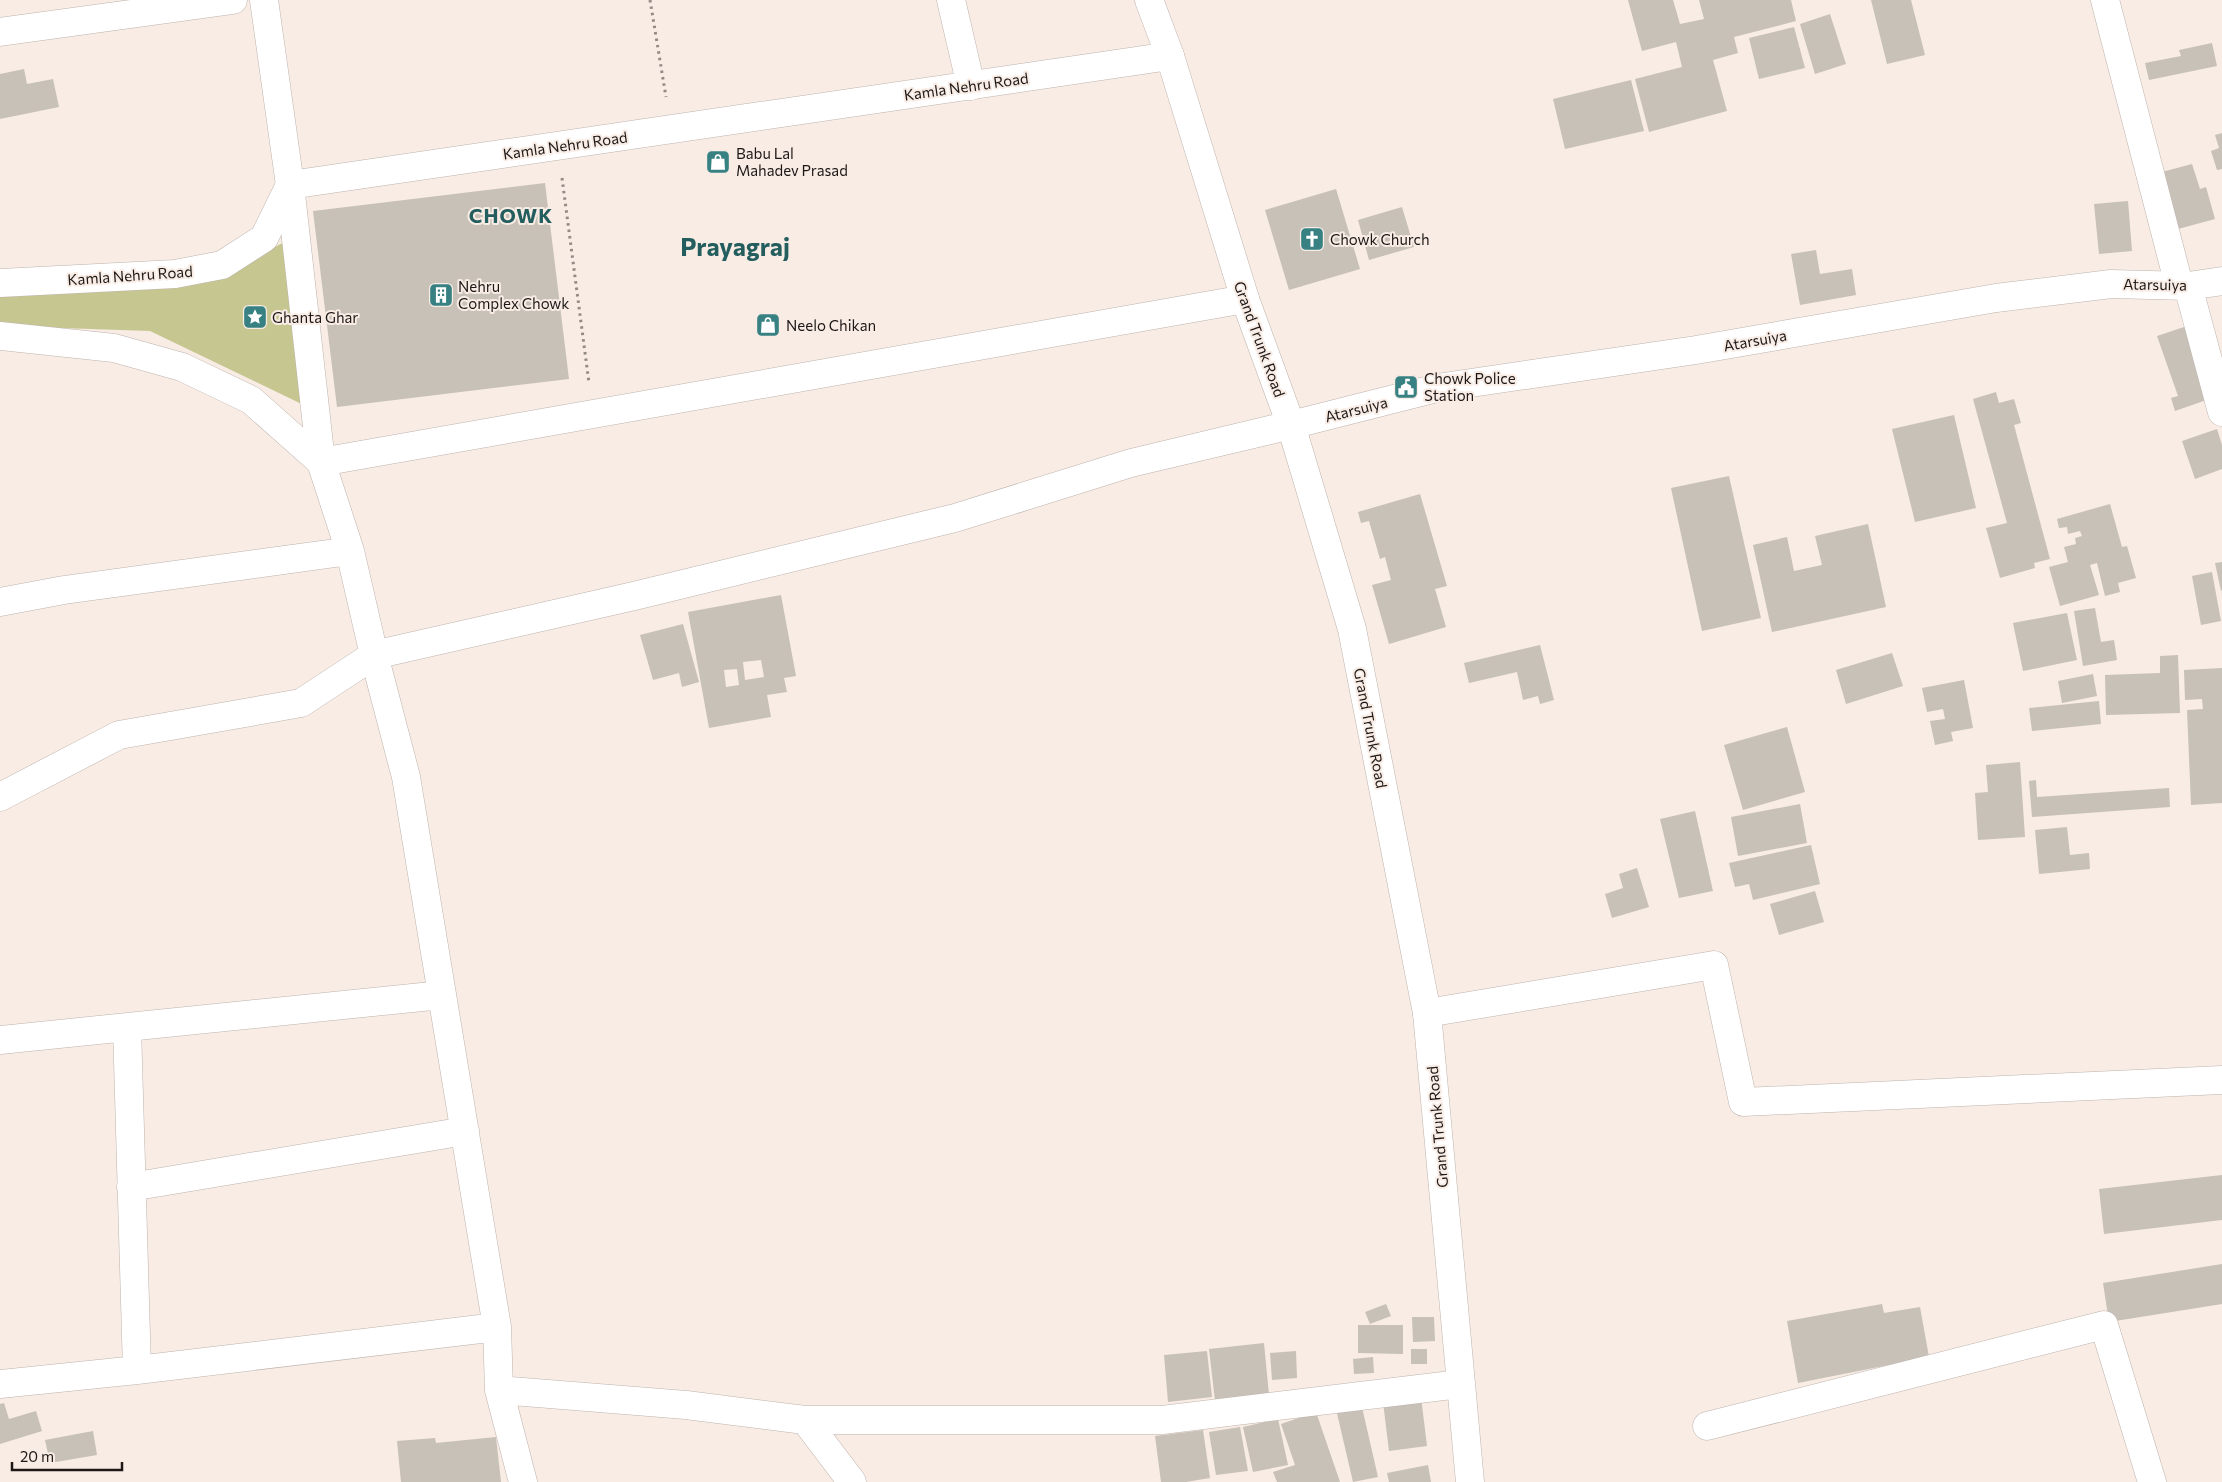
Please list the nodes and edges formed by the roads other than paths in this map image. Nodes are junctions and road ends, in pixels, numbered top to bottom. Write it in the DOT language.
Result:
graph roads {
  1 [pos="233,0"];
  2 [pos="264,0"];
  3 [pos="951,0"];
  4 [pos="1149,0"];
  5 [pos="2105,0"];
  6 [pos="141,6"];
  7 [pos="0,32"];
  8 [pos="1170,56"];
  9 [pos="971,86"];
  10 [pos="290,185"];
  11 [pos="2222,281"];
  12 [pos="0,283"];
  13 [pos="2183,286"];
  14 [pos="1245,300"];
  15 [pos="0,336"];
  16 [pos="2222,412"];
  17 [pos="1291,425"];
  18 [pos="322,462"];
  19 [pos="350,551"];
  20 [pos="0,602"];
  21 [pos="374,655"];
  22 [pos="0,797"];
  23 [pos="442,995"];
  24 [pos="1427,1013"];
  25 [pos="127,1027"];
  26 [pos="0,1040"];
  27 [pos="2222,1080"];
  28 [pos="465,1132"];
  29 [pos="132,1187"];
  30 [pos="497,1327"];
  31 [pos="137,1370"];
  32 [pos="0,1384"];
  33 [pos="1460,1384"];
  34 [pos="499,1390"];
  35 [pos="805,1420"];
  36 [pos="1707,1426"];
  37 [pos="523,1482"];
  38 [pos="852,1482"];
  39 [pos="1470,1482"];
  40 [pos="2152,1482"];
  1 -- 6 [label="street"];
  2 -- 10 [label="street"];
  3 -- 9 [label="street"];
  4 -- 8 [label="street, Grand Trunk Road"];
  5 -- 13 [label="street"];
  6 -- 7 [label="street"];
  8 -- 9 [label="street, Kamla Nehru Road"];
  8 -- 14 [label="street, Grand Trunk Road"];
  9 -- 10 [label="street, Kamla Nehru Road"];
  10 -- 12 [label="street, Kamla Nehru Road"];
  10 -- 18 [label="street"];
  11 -- 13 [label="street, Atarsuiya"];
  13 -- 16 [label="street"];
  13 -- 17 [label="street, Atarsuiya"];
  14 -- 17 [label="street, Grand Trunk Road"];
  14 -- 18 [label="street"];
  15 -- 18 [label="street"];
  17 -- 21 [label="street, Atarsuiya"];
  17 -- 24 [label="street, Grand Trunk Road"];
  18 -- 19 [label="street"];
  19 -- 20 [label="street"];
  19 -- 21 [label="street"];
  21 -- 22 [label="street"];
  21 -- 23 [label="street"];
  23 -- 25 [label="street"];
  23 -- 28 [label="street"];
  24 -- 27 [label="street"];
  24 -- 33 [label="street, Grand Trunk Road"];
  25 -- 26 [label="street"];
  25 -- 29 [label="street"];
  28 -- 29 [label="street"];
  28 -- 30 [label="street"];
  29 -- 31 [label="street"];
  30 -- 31 [label="street"];
  30 -- 34 [label="street"];
  31 -- 32 [label="street"];
  33 -- 35 [label="street"];
  33 -- 39 [label="street, Grand Trunk Road"];
  34 -- 35 [label="street"];
  34 -- 37 [label="street"];
  35 -- 38 [label="street"];
  36 -- 40 [label="street"];
}
